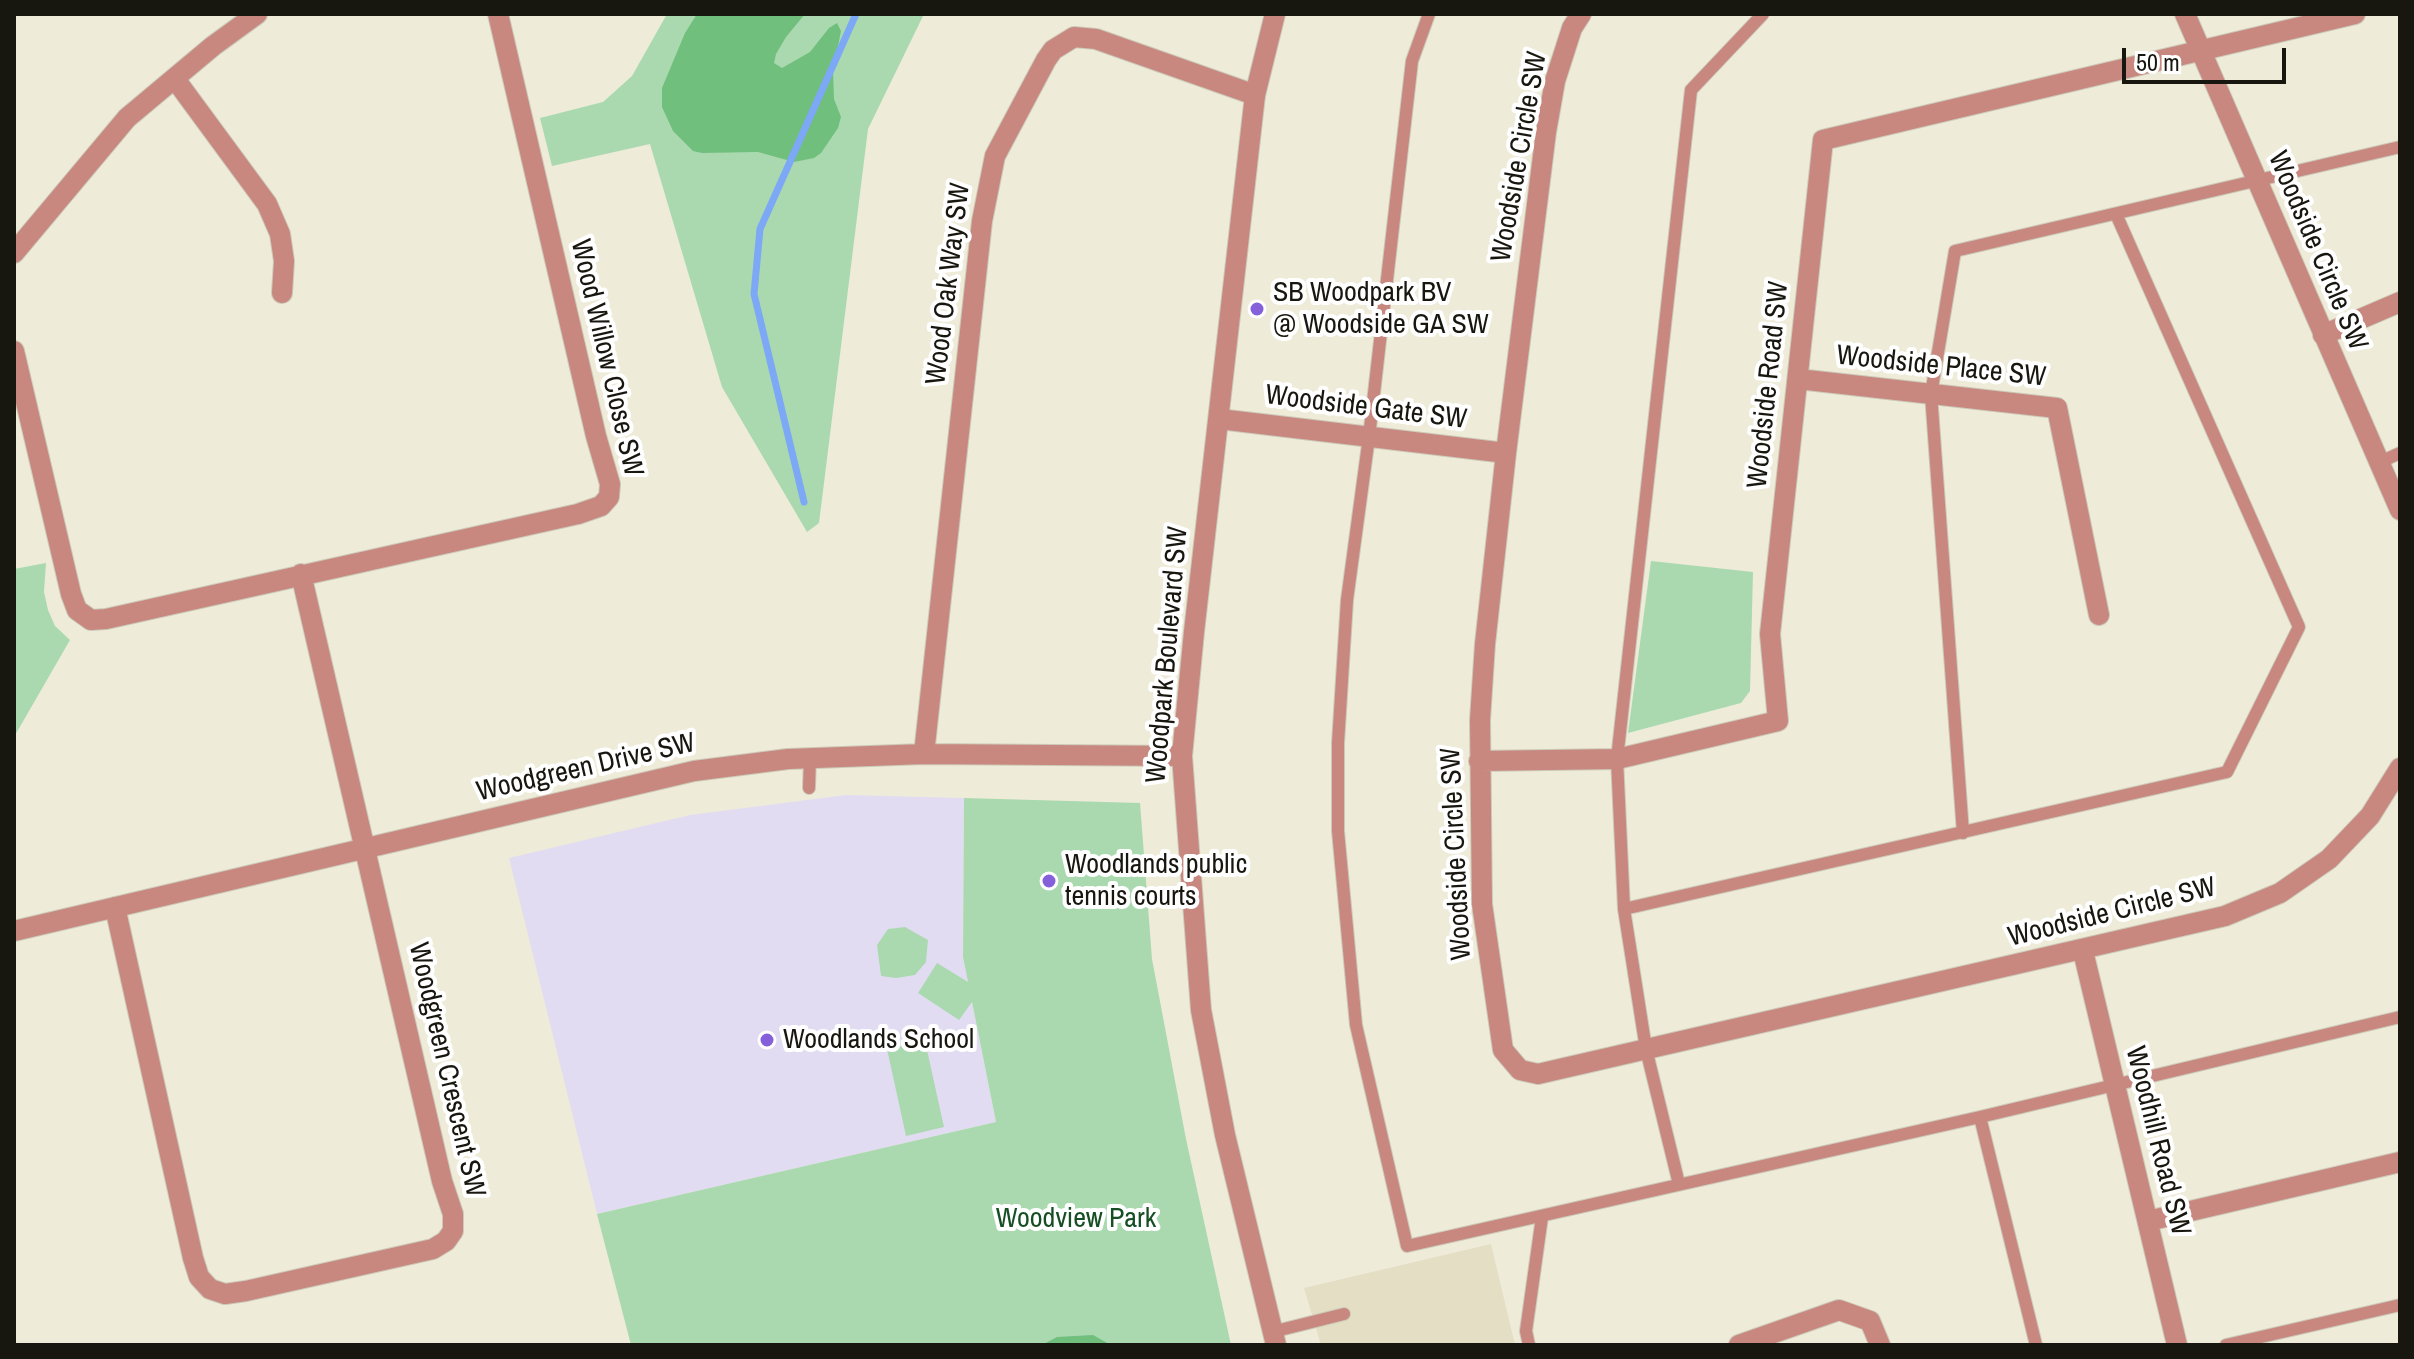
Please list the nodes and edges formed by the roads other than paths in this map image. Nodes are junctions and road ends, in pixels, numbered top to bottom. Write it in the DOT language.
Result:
graph roads {
  1 [pos="257,14"];
  2 [pos="498,14"];
  3 [pos="1275,14"];
  4 [pos="1429,14"];
  5 [pos="1581,14"];
  6 [pos="1763,14"];
  7 [pos="2185,14"];
  8 [pos="2355,14"];
  9 [pos="2200,49"];
  10 [pos="175,79"];
  11 [pos="1255,95"];
  12 [pos="2400,147"];
  13 [pos="2257,181"];
  14 [pos="2116,214"];
  15 [pos="14,253"];
  16 [pos="282,293"];
  17 [pos="2400,302"];
  18 [pos="2323,335"];
  19 [pos="14,351"];
  20 [pos="1798,379"];
  21 [pos="1931,394"];
  22 [pos="1219,419"];
  23 [pos="1369,437"];
  24 [pos="1506,453"];
  25 [pos="2400,453"];
  26 [pos="2378,463"];
  27 [pos="2400,510"];
  28 [pos="301,574"];
  29 [pos="2099,615"];
  30 [pos="924,754"];
  31 [pos="1182,756"];
  32 [pos="810,758"];
  33 [pos="1617,759"];
  34 [pos="1479,761"];
  35 [pos="2400,768"];
  36 [pos="809,788"];
  37 [pos="2393,796"];
  38 [pos="1963,833"];
  39 [pos="365,848"];
  40 [pos="115,907"];
  41 [pos="1624,909"];
  42 [pos="14,931"];
  43 [pos="2083,951"];
  44 [pos="2400,1017"];
  45 [pos="1646,1049"];
  46 [pos="2114,1083"];
  47 [pos="1980,1117"];
  48 [pos="2400,1162"];
  49 [pos="1679,1184"];
  50 [pos="1542,1217"];
  51 [pos="2148,1221"];
  52 [pos="2400,1305"];
  53 [pos="1344,1314"];
  54 [pos="1274,1339"];
  55 [pos="1529,1345"];
  56 [pos="1739,1345"];
  57 [pos="1880,1345"];
  58 [pos="2036,1345"];
  59 [pos="2177,1345"];
  60 [pos="2226,1345"];
  1 -- 10 [label="street"];
  2 -- 28 [label="street, Wood Willow Close SW"];
  3 -- 11 [label="street, Woodpark Boulevard SW"];
  4 -- 23 [label="lane"];
  5 -- 24 [label="street, Woodside Circle SW"];
  6 -- 33 [label="lane"];
  7 -- 9 [label="street, Woodside Circle SW"];
  8 -- 9 [label="street"];
  9 -- 13 [label="street, Woodside Circle SW"];
  9 -- 20 [label="street, Woodside Road SW"];
  10 -- 15 [label="street"];
  10 -- 16 [label="street"];
  11 -- 22 [label="street, Woodpark Boulevard SW"];
  11 -- 30 [label="street, Wood Oak Way SW"];
  12 -- 13 [label="lane"];
  13 -- 14 [label="lane"];
  13 -- 18 [label="street, Woodside Circle SW"];
  14 -- 21 [label="lane"];
  14 -- 38 [label="lane"];
  17 -- 18 [label="street"];
  18 -- 26 [label="street, Woodside Circle SW"];
  19 -- 28 [label="street, Wood Willow Close SW"];
  20 -- 21 [label="street, Woodside Place SW"];
  20 -- 33 [label="street, Woodside Road SW"];
  21 -- 29 [label="street, Woodside Place SW"];
  21 -- 38 [label="lane"];
  22 -- 23 [label="street, Woodside Gate SW"];
  22 -- 31 [label="street, Woodpark Boulevard SW"];
  23 -- 24 [label="street, Woodside Gate SW"];
  23 -- 50 [label="lane"];
  24 -- 34 [label="street, Woodside Circle SW"];
  25 -- 26 [label="lane"];
  26 -- 27 [label="street, Woodside Circle SW"];
  28 -- 39 [label="street"];
  30 -- 31 [label="street, Woodgreen Drive SW"];
  30 -- 32 [label="street, Woodgreen Drive SW"];
  31 -- 54 [label="street, Woodpark Boulevard SW"];
  32 -- 36 [label="lane"];
  32 -- 39 [label="street, Woodgreen Drive SW"];
  33 -- 34 [label="street, Woodside Road SW"];
  33 -- 41 [label="lane"];
  34 -- 45 [label="street, Woodside Circle SW"];
  35 -- 37 [label="street, Woodside Circle SW"];
  37 -- 43 [label="street, Woodside Circle SW"];
  38 -- 41 [label="lane"];
  39 -- 40 [label="street, Woodgreen Drive SW"];
  39 -- 40 [label="street, Woodgreen Crescent SW"];
  40 -- 42 [label="street, Woodgreen Drive SW"];
  41 -- 45 [label="lane"];
  43 -- 45 [label="street, Woodside Circle SW"];
  43 -- 46 [label="street, Woodhill Road SW"];
  44 -- 46 [label="lane"];
  45 -- 49 [label="lane"];
  46 -- 47 [label="lane"];
  46 -- 51 [label="street, Woodhill Road SW"];
  47 -- 49 [label="lane"];
  47 -- 58 [label="lane"];
  48 -- 51 [label="street"];
  49 -- 50 [label="lane"];
  50 -- 55 [label="lane"];
  51 -- 59 [label="street, Woodhill Road SW"];
  52 -- 60 [label="lane"];
  53 -- 54 [label="lane"];
  56 -- 57 [label="street"];
}
